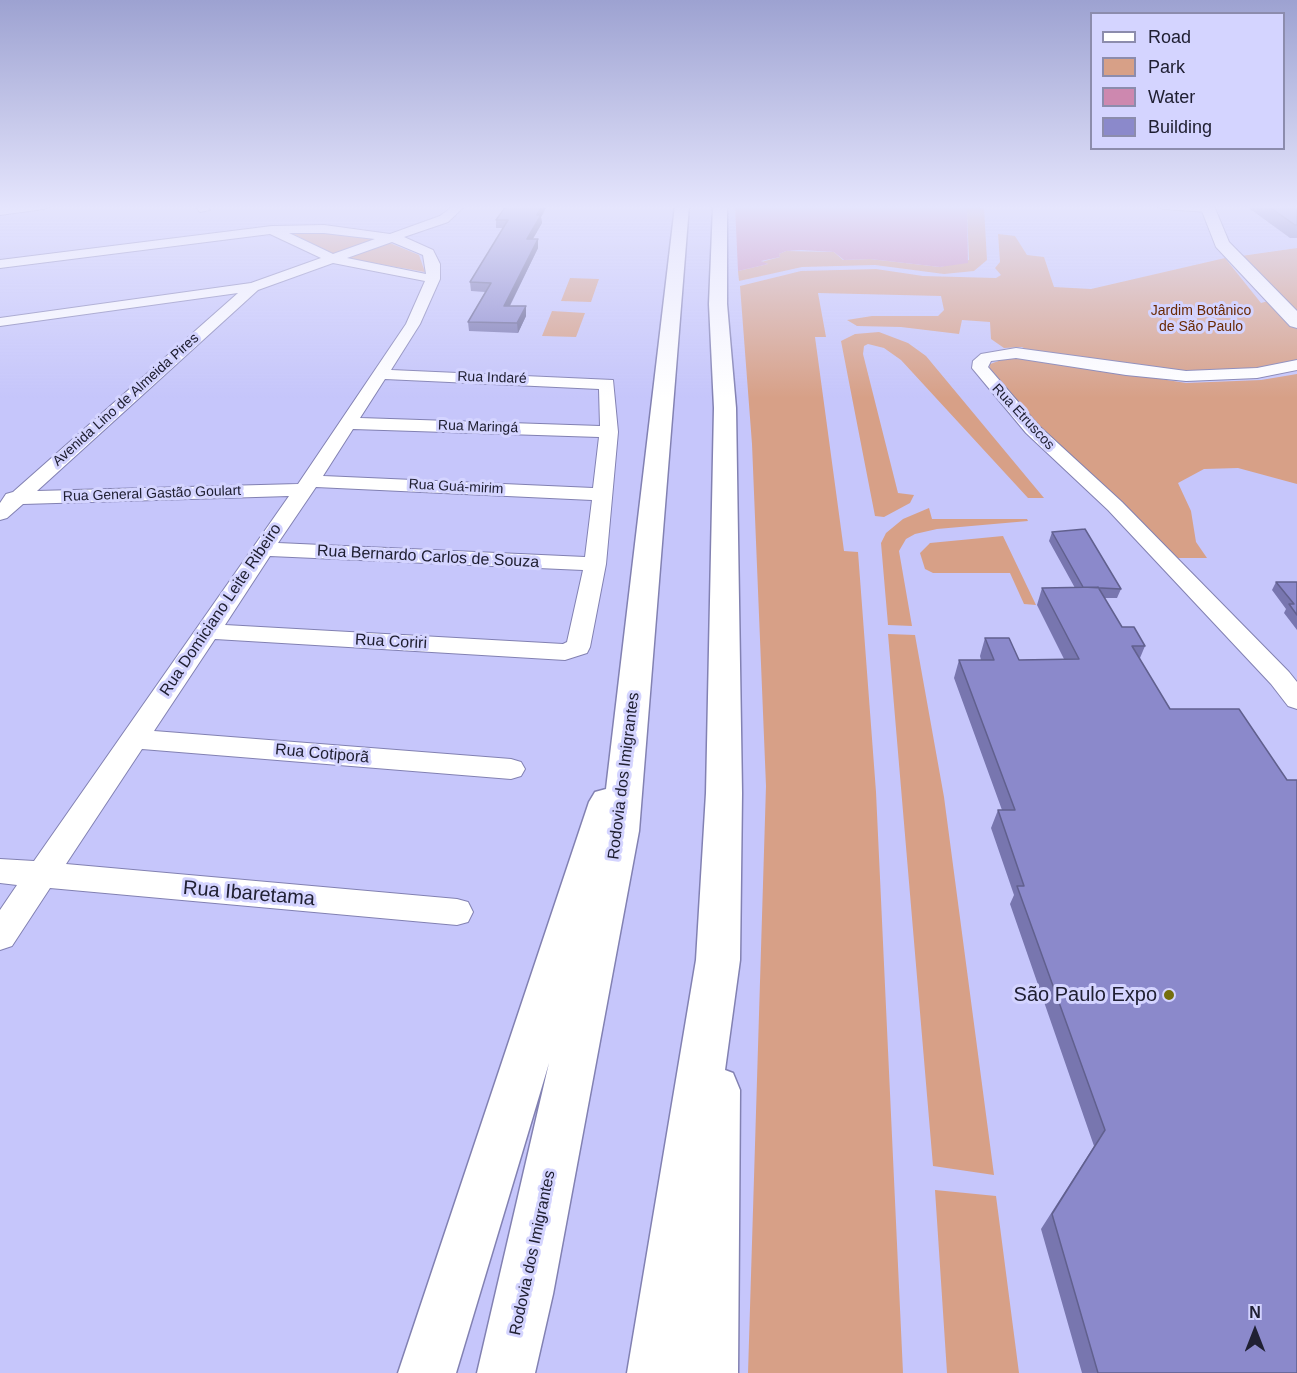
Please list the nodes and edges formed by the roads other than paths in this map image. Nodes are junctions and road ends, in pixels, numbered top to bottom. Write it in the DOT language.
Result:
graph roads {
  1 [pos="301,270"];
  2 [pos="388,270"];
  3 [pos="433,270"];
  4 [pos="676,270"];
  5 [pos="719,270"];
  6 [pos="1247,270"];
  7 [pos="433,279"];
  8 [pos="253,287"];
  9 [pos="0,322"];
  10 [pos="1297,322"];
  11 [pos="1297,365"];
  12 [pos="379,374"];
  13 [pos="347,423"];
  14 [pos="609,432"];
  15 [pos="307,485"];
  16 [pos="602,494"];
  17 [pos="9,498"];
  18 [pos="0,514"];
  19 [pos="262,549"];
  20 [pos="595,564"];
  21 [pos="207,631"];
  22 [pos="1297,700"];
  23 [pos="630,732"];
  24 [pos="134,739"];
  25 [pos="511,769"];
  26 [pos="0,871"];
  27 [pos="40,876"];
  28 [pos="457,912"];
  29 [pos="0,936"];
  30 [pos="718,960"];
  31 [pos="427,1373"];
  32 [pos="506,1373"];
  33 [pos="656,1373"];
  34 [pos="709,1373"];
  1 -- 8 [label="street"];
  2 -- 7 [label="street"];
  3 -- 7 [label="street"];
  4 -- 23 [label="highway, Rodovia dos Imigrantes"];
  5 -- 30 [label="highway"];
  6 -- 10 [label="main road"];
  7 -- 12 [label="street, Rua Domiciano Leite Ribeiro"];
  8 -- 9 [label="street"];
  8 -- 17 [label="street, Avenida Lino de Almeida Pires"];
  11 -- 22 [label="street, Rua Etruscos"];
  12 -- 13 [label="street, Rua Domiciano Leite Ribeiro"];
  12 -- 14 [label="street, Rua Indaré"];
  13 -- 14 [label="street, Rua Maringá"];
  13 -- 15 [label="street, Rua Domiciano Leite Ribeiro"];
  14 -- 16 [label="street"];
  15 -- 16 [label="street, Rua Guá-mirim"];
  15 -- 17 [label="street, Rua General Gastão Goulart"];
  15 -- 19 [label="street, Rua Domiciano Leite Ribeiro"];
  16 -- 20 [label="street"];
  17 -- 18 [label="street, Avenida Lino de Almeida Pires"];
  19 -- 20 [label="street, Rua Bernardo Carlos de Souza"];
  19 -- 21 [label="street, Rua Domiciano Leite Ribeiro"];
  20 -- 21 [label="street, Rua Coriri"];
  21 -- 24 [label="street, Rua Domiciano Leite Ribeiro"];
  23 -- 31 [label="highway"];
  23 -- 32 [label="highway, Rodovia dos Imigrantes"];
  24 -- 25 [label="street, Rua Cotiporã"];
  24 -- 27 [label="street, Rua Domiciano Leite Ribeiro"];
  26 -- 27 [label="street, Rua Ibaretama"];
  27 -- 28 [label="street, Rua Ibaretama"];
  27 -- 29 [label="street, Rua Domiciano Leite Ribeiro"];
  30 -- 33 [label="highway"];
  30 -- 34 [label="highway"];
}
